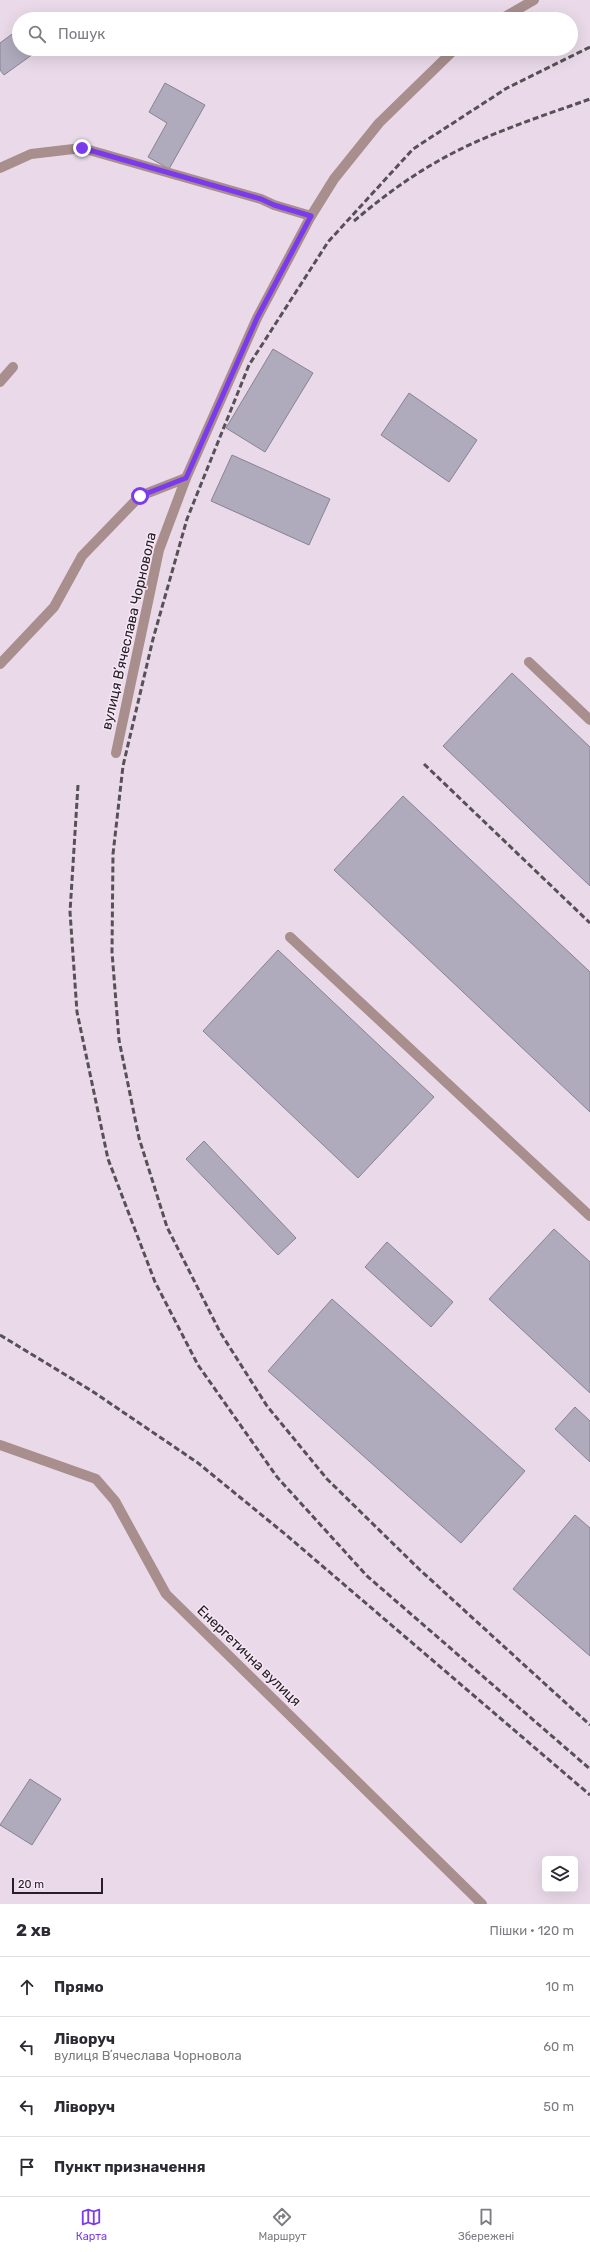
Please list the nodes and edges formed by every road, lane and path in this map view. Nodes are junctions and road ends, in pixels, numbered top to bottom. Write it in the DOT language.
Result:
graph roads {
  1 [pos="534,0"];
  2 [pos="513,12"];
  3 [pos="449,56"];
  4 [pos="0,168"];
  5 [pos="311,216"];
  6 [pos="13,367"];
  7 [pos="0,382"];
  8 [pos="186,478"];
  9 [pos="529,662"];
  10 [pos="0,664"];
  11 [pos="590,720"];
  12 [pos="116,753"];
  13 [pos="290,937"];
  14 [pos="590,1216"];
  15 [pos="0,1445"];
  16 [pos="482,1904"];
  1 -- 2 [label="street"];
  3 -- 5 [label="street, вулиця Вʼячеслава Чорновола"];
  4 -- 5 [label="street"];
  5 -- 8 [label="street, вулиця Вʼячеслава Чорновола"];
  6 -- 7 [label="street"];
  8 -- 10 [label="street"];
  8 -- 12 [label="street, вулиця Вʼячеслава Чорновола"];
  9 -- 11 [label="street"];
  13 -- 14 [label="street"];
  15 -- 16 [label="street, Енергетична вулиця"];
}
